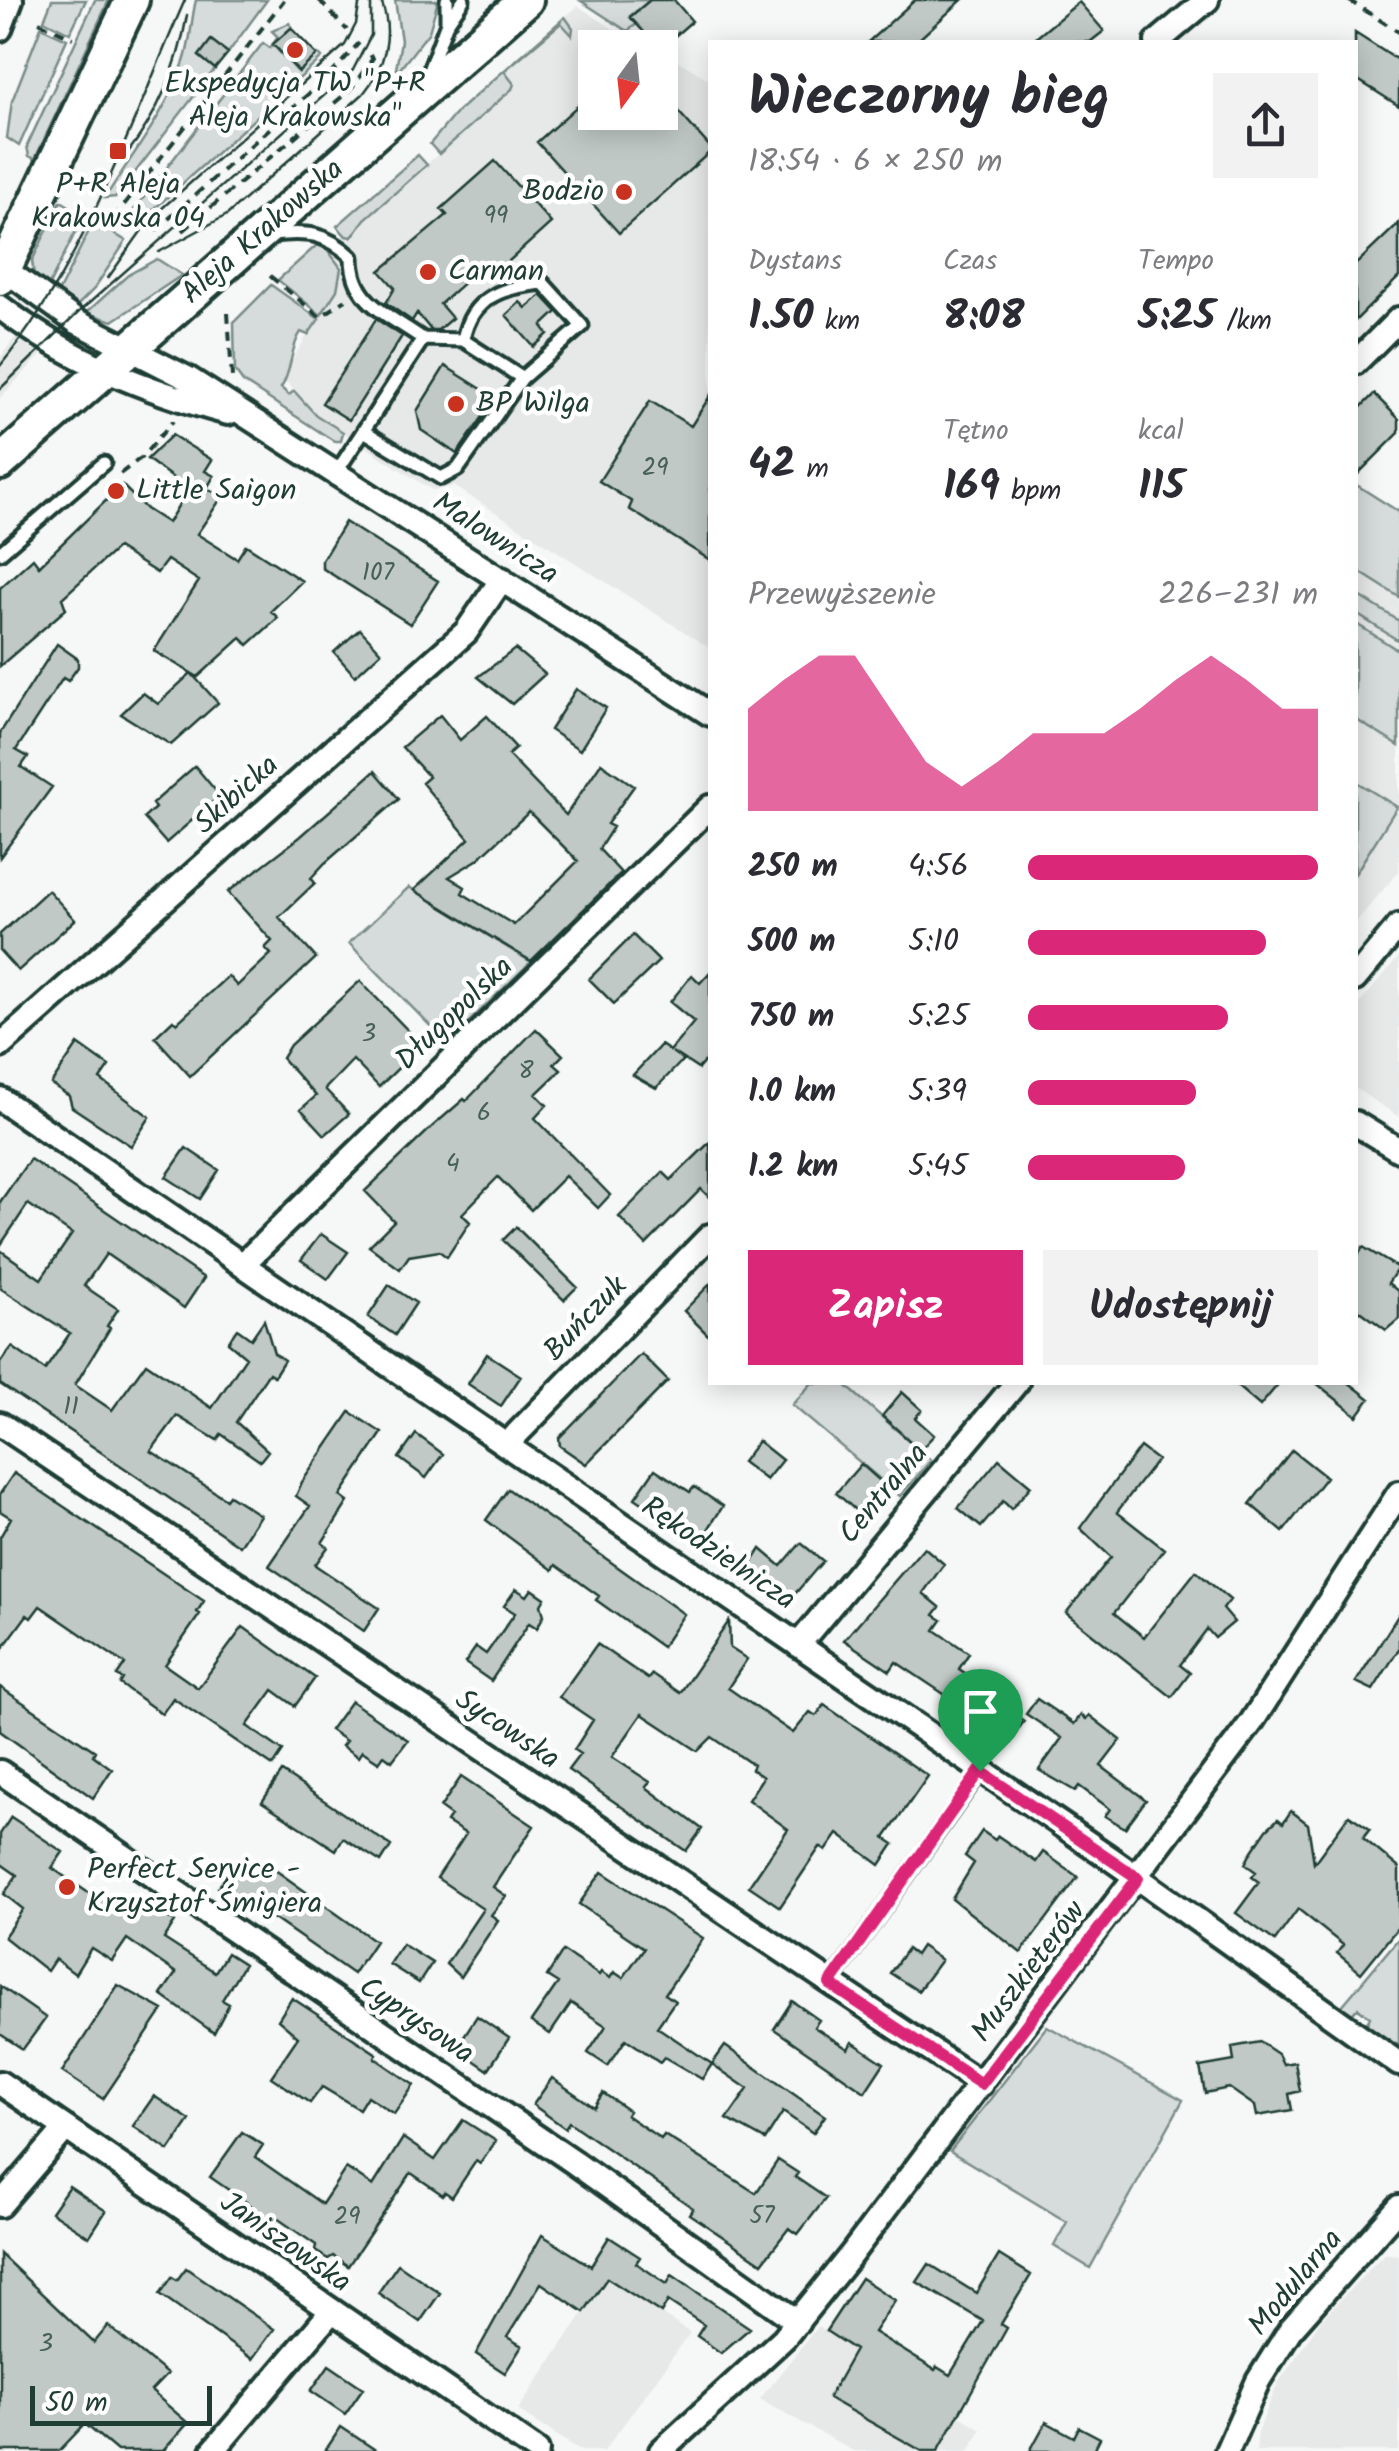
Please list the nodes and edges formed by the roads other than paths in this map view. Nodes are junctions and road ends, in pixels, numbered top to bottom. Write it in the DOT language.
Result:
graph roads {
  1 [pos="11,0"];
  2 [pos="132,0"];
  3 [pos="447,0"];
  4 [pos="463,0"];
  5 [pos="526,0"];
  6 [pos="1208,0"];
  7 [pos="446,25"];
  8 [pos="0,29"];
  9 [pos="1160,40"];
  10 [pos="414,98"];
  11 [pos="258,237"];
  12 [pos="2,271"];
  13 [pos="0,306"];
  14 [pos="1399,320"];
  15 [pos="423,340"];
  16 [pos="464,340"];
  17 [pos="1358,360"];
  18 [pos="116,362"];
  19 [pos="522,378"];
  20 [pos="364,431"];
  21 [pos="104,462"];
  22 [pos="0,463"];
  23 [pos="336,473"];
  24 [pos="0,553"];
  25 [pos="502,578"];
  26 [pos="708,713"];
  27 [pos="708,809"];
  28 [pos="1399,926"];
  29 [pos="1358,975"];
  30 [pos="0,1046"];
  31 [pos="0,1099"];
  32 [pos="1358,1125"];
  33 [pos="1399,1150"];
  34 [pos="708,1238"];
  35 [pos="242,1264"];
  36 [pos="1015,1385"];
  37 [pos="0,1424"];
  38 [pos="506,1445"];
  39 [pos="1399,1493"];
  40 [pos="798,1644"];
  41 [pos="980,1771"];
  42 [pos="0,1772"];
  43 [pos="1138,1878"];
  44 [pos="830,1984"];
  45 [pos="1399,2064"];
  46 [pos="0,2083"];
  47 [pos="981,2084"];
  48 [pos="66,2128"];
  49 [pos="0,2205"];
  50 [pos="1399,2207"];
  51 [pos="1392,2230"];
  52 [pos="331,2312"];
  53 [pos="798,2322"];
  54 [pos="212,2451"];
  55 [pos="537,2451"];
  56 [pos="661,2451"];
  57 [pos="1227,2451"];
  1 -- 8 [label="street"];
  2 -- 12 [label="main road"];
  3 -- 7 [label="lane"];
  4 -- 7 [label="lane"];
  5 -- 10 [label="main road, Aleja Krakowska"];
  6 -- 9 [label="street"];
  7 -- 10 [label="lane"];
  10 -- 11 [label="main road, Aleja Krakowska"];
  11 -- 15 [label="lane"];
  11 -- 18 [label="main road, Aleja Krakowska"];
  12 -- 18 [label="street"];
  13 -- 18 [label="street"];
  14 -- 17 [label="street"];
  15 -- 16 [label="lane"];
  15 -- 20 [label="lane"];
  16 -- 19 [label="lane"];
  16 -- 19 [label="lane"];
  18 -- 22 [label="main road, Aleja Krakowska"];
  18 -- 23 [label="street, Malownicza"];
  19 -- 20 [label="lane"];
  20 -- 23 [label="lane"];
  21 -- 24 [label="lane"];
  23 -- 25 [label="street, Malownicza"];
  25 -- 26 [label="street, Malownicza"];
  25 -- 30 [label="street, Skibicka"];
  27 -- 35 [label="street, Długopolska"];
  28 -- 29 [label="street"];
  31 -- 35 [label="street, Rękodzielnicza"];
  32 -- 33 [label="street"];
  34 -- 38 [label="street, Buńczuk"];
  35 -- 38 [label="street, Rękodzielnicza"];
  36 -- 40 [label="street, Centralna"];
  37 -- 44 [label="street, Sycowska"];
  38 -- 40 [label="street, Rękodzielnicza"];
  39 -- 43 [label="street, Muszkieterów"];
  40 -- 41 [label="street, Rękodzielnicza"];
  41 -- 43 [label="street, Rękodzielnicza"];
  41 -- 44 [label="lane"];
  42 -- 53 [label="street, Cyprysowa"];
  43 -- 45 [label="street, Rękodzielnicza"];
  43 -- 47 [label="street, Muszkieterów"];
  44 -- 47 [label="street, Sycowska"];
  46 -- 48 [label="street, Janiszowska"];
  47 -- 53 [label="street, Muszkieterów"];
  48 -- 49 [label="street"];
  48 -- 52 [label="street, Janiszowska"];
  50 -- 51 [label="street"];
  51 -- 57 [label="street, Modularna"];
  52 -- 54 [label="street"];
  52 -- 55 [label="street, Janiszowska"];
  53 -- 56 [label="street, Muszkieterów"];
}
